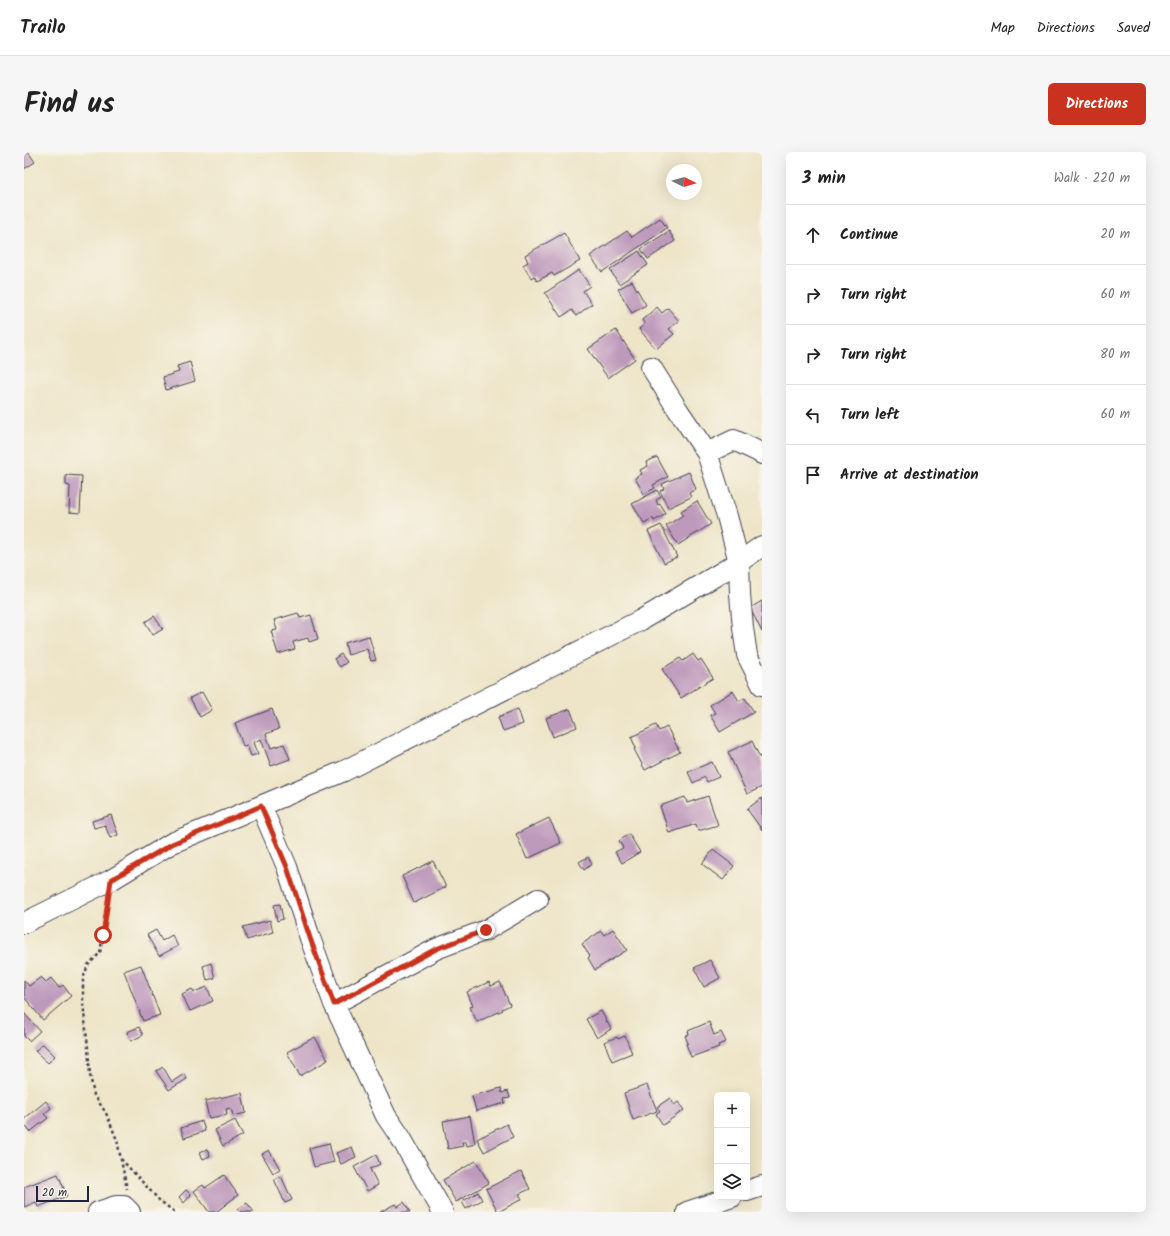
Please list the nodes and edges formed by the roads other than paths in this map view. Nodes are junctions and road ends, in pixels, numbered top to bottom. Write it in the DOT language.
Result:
graph roads {
  1 [pos="651,367"];
  2 [pos="707,453"];
  3 [pos="762,454"];
  4 [pos="762,546"];
  5 [pos="740,562"];
  6 [pos="762,685"];
  7 [pos="261,806"];
  8 [pos="538,899"];
  9 [pos="24,923"];
  10 [pos="334,1004"];
  11 [pos="762,1186"];
  12 [pos="750,1190"];
  13 [pos="723,1200"];
  14 [pos="98,1212"];
  15 [pos="130,1212"];
  16 [pos="443,1212"];
  17 [pos="687,1212"];
  1 -- 2 [label="street"];
  2 -- 3 [label="street"];
  2 -- 5 [label="street"];
  4 -- 5 [label="street"];
  5 -- 6 [label="street"];
  5 -- 7 [label="street"];
  7 -- 9 [label="street"];
  7 -- 10 [label="street"];
  8 -- 10 [label="street"];
  10 -- 16 [label="street"];
  11 -- 12 [label="street"];
  13 -- 17 [label="street"];
  14 -- 15 [label="street"];
}
